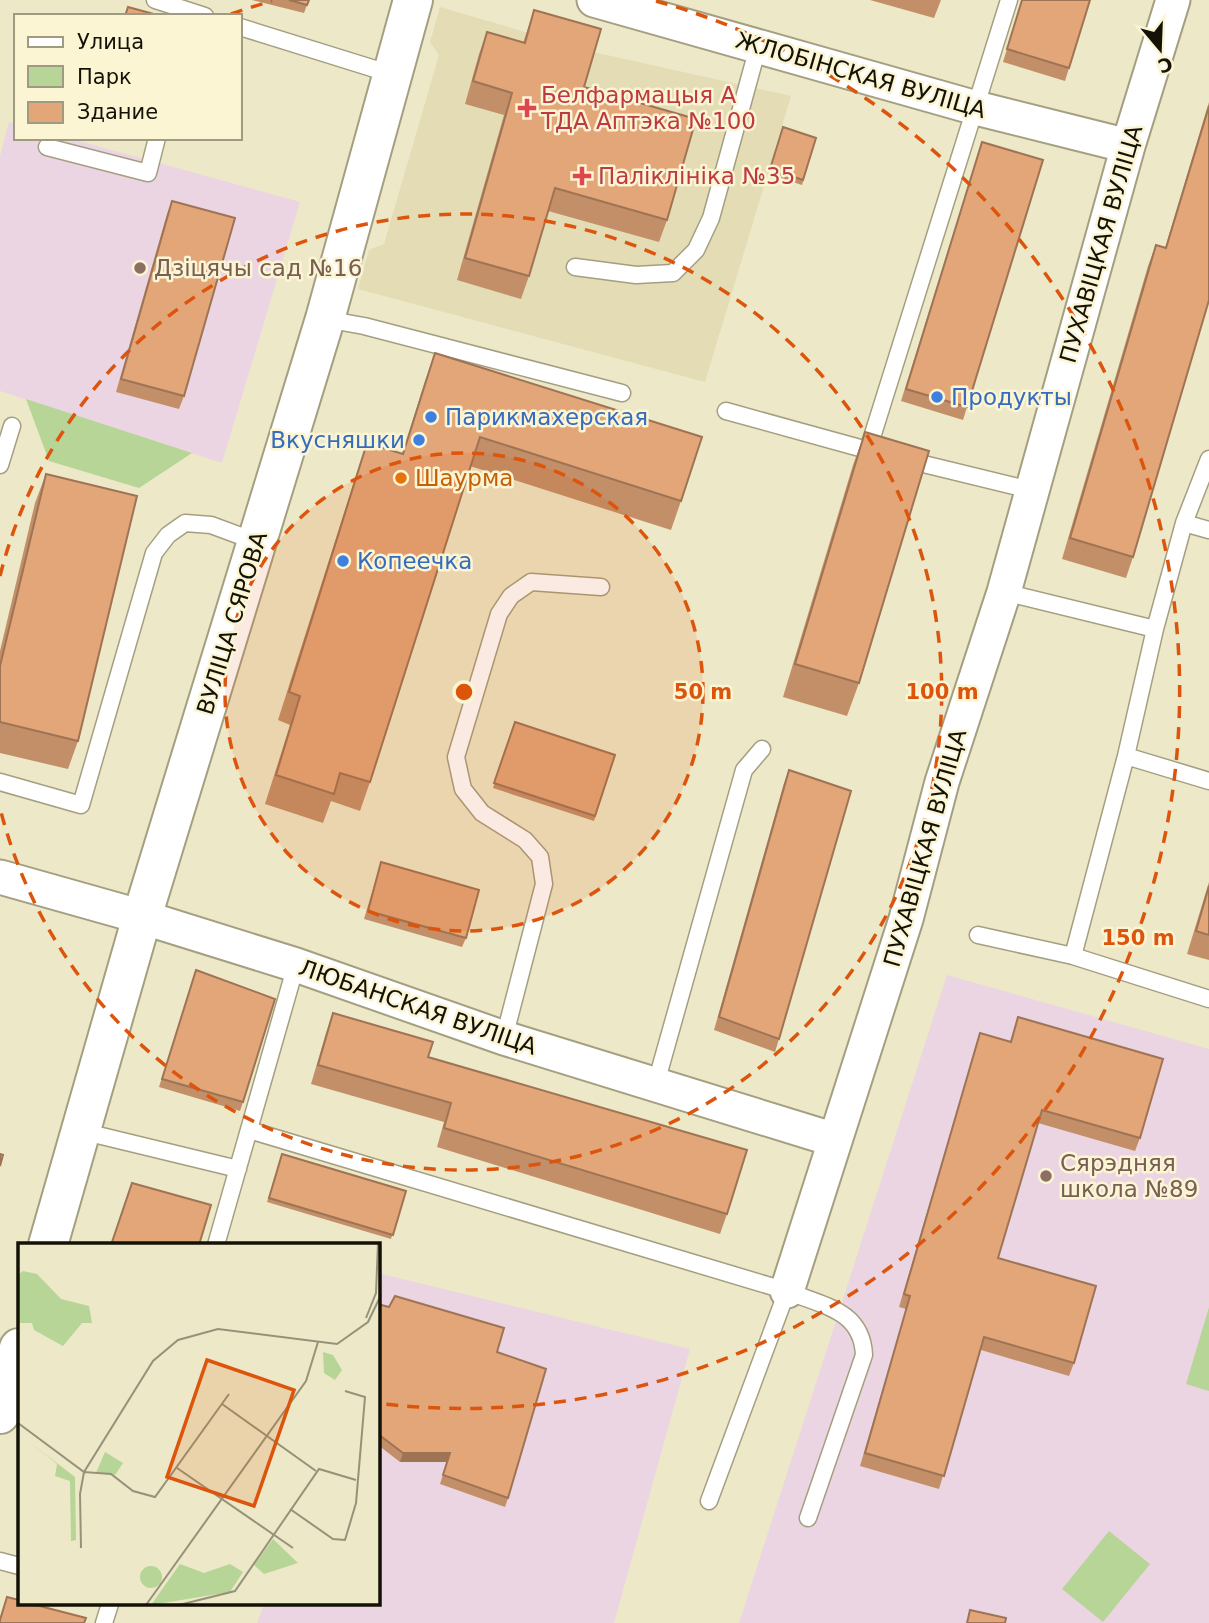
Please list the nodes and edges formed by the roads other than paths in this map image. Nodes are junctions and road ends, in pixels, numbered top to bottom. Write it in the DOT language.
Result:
graph roads {
  1 [pos="155,0"];
  2 [pos="413,0"];
  3 [pos="594,0"];
  4 [pos="1009,0"];
  5 [pos="1173,0"];
  6 [pos="195,14"];
  7 [pos="242,28"];
  8 [pos="758,47"];
  9 [pos="391,74"];
  10 [pos="976,108"];
  11 [pos="156,140"];
  12 [pos="1128,146"];
  13 [pos="47,147"];
  14 [pos="575,267"];
  15 [pos="325,320"];
  16 [pos="622,393"];
  17 [pos="726,411"];
  18 [pos="12,426"];
  19 [pos="868,450"];
  20 [pos="1209,458"];
  21 [pos="0,465"];
  22 [pos="1030,490"];
  23 [pos="1184,523"];
  24 [pos="1209,530"];
  25 [pos="257,542"];
  26 [pos="601,587"];
  27 [pos="1004,592"];
  28 [pos="1155,629"];
  29 [pos="762,749"];
  30 [pos="1126,757"];
  31 [pos="1209,781"];
  32 [pos="0,782"];
  33 [pos="0,877"];
  34 [pos="142,917"];
  35 [pos="978,935"];
  36 [pos="1073,956"];
  37 [pos="296,965"];
  38 [pos="1209,999"];
  39 [pos="504,1038"];
  40 [pos="656,1083"];
  41 [pos="249,1130"];
  42 [pos="81,1131"];
  43 [pos="835,1140"];
  44 [pos="238,1169"];
  45 [pos="49,1243"];
  46 [pos="217,1243"];
  47 [pos="787,1291"];
  48 [pos="0,1340"];
  49 [pos="18,1346"];
  50 [pos="18,1350"];
  51 [pos="0,1414"];
  52 [pos="709,1500"];
  53 [pos="808,1518"];
  54 [pos="0,1561"];
  55 [pos="18,1566"];
  56 [pos="109,1606"];
  57 [pos="104,1623"];
  1 -- 6 [label="lane"];
  2 -- 9 [label="street, ВУЛІЦА СЯРОВА"];
  3 -- 8 [label="street, ЖЛОБІНСКАЯ ВУЛІЦА"];
  4 -- 10 [label="lane"];
  5 -- 12 [label="street, ПУХАВІЦКАЯ ВУЛІЦА"];
  7 -- 9 [label="lane"];
  8 -- 10 [label="street, ЖЛОБІНСКАЯ ВУЛІЦА"];
  8 -- 14 [label="lane"];
  9 -- 15 [label="street, ВУЛІЦА СЯРОВА"];
  10 -- 12 [label="street, ЖЛОБІНСКАЯ ВУЛІЦА"];
  10 -- 19 [label="lane"];
  11 -- 13 [label="lane"];
  12 -- 22 [label="street, ПУХАВІЦКАЯ ВУЛІЦА"];
  15 -- 16 [label="lane"];
  15 -- 25 [label="street, ВУЛІЦА СЯРОВА"];
  17 -- 19 [label="lane"];
  18 -- 21 [label="lane"];
  19 -- 22 [label="lane"];
  20 -- 23 [label="lane"];
  22 -- 27 [label="street, ПУХАВІЦКАЯ ВУЛІЦА"];
  23 -- 24 [label="lane"];
  23 -- 28 [label="lane"];
  25 -- 32 [label="lane"];
  25 -- 34 [label="street, ВУЛІЦА СЯРОВА"];
  26 -- 39 [label="lane"];
  27 -- 28 [label="lane"];
  27 -- 43 [label="street, ПУХАВІЦКАЯ ВУЛІЦА"];
  28 -- 30 [label="lane"];
  29 -- 40 [label="lane"];
  30 -- 31 [label="lane"];
  30 -- 36 [label="lane"];
  33 -- 34 [label="street, ЛЮБАНСКАЯ ВУЛІЦА"];
  34 -- 37 [label="street, ЛЮБАНСКАЯ ВУЛІЦА"];
  34 -- 42 [label="street, ВУЛІЦА СЯРОВА"];
  35 -- 36 [label="lane"];
  36 -- 38 [label="lane"];
  37 -- 39 [label="street, ЛЮБАНСКАЯ ВУЛІЦА"];
  37 -- 41 [label="lane"];
  39 -- 40 [label="street, ЛЮБАНСКАЯ ВУЛІЦА"];
  40 -- 43 [label="street, ЛЮБАНСКАЯ ВУЛІЦА"];
  41 -- 44 [label="lane"];
  41 -- 47 [label="lane"];
  42 -- 44 [label="lane"];
  42 -- 45 [label="street, ВУЛІЦА СЯРОВА"];
  43 -- 47 [label="street, ПУХАВІЦКАЯ ВУЛІЦА"];
  44 -- 46 [label="lane"];
  47 -- 52 [label="lane"];
  47 -- 53 [label="lane"];
  48 -- 49 [label="lane"];
  50 -- 51 [label="street"];
  54 -- 55 [label="lane"];
  56 -- 57 [label="lane"];
}
